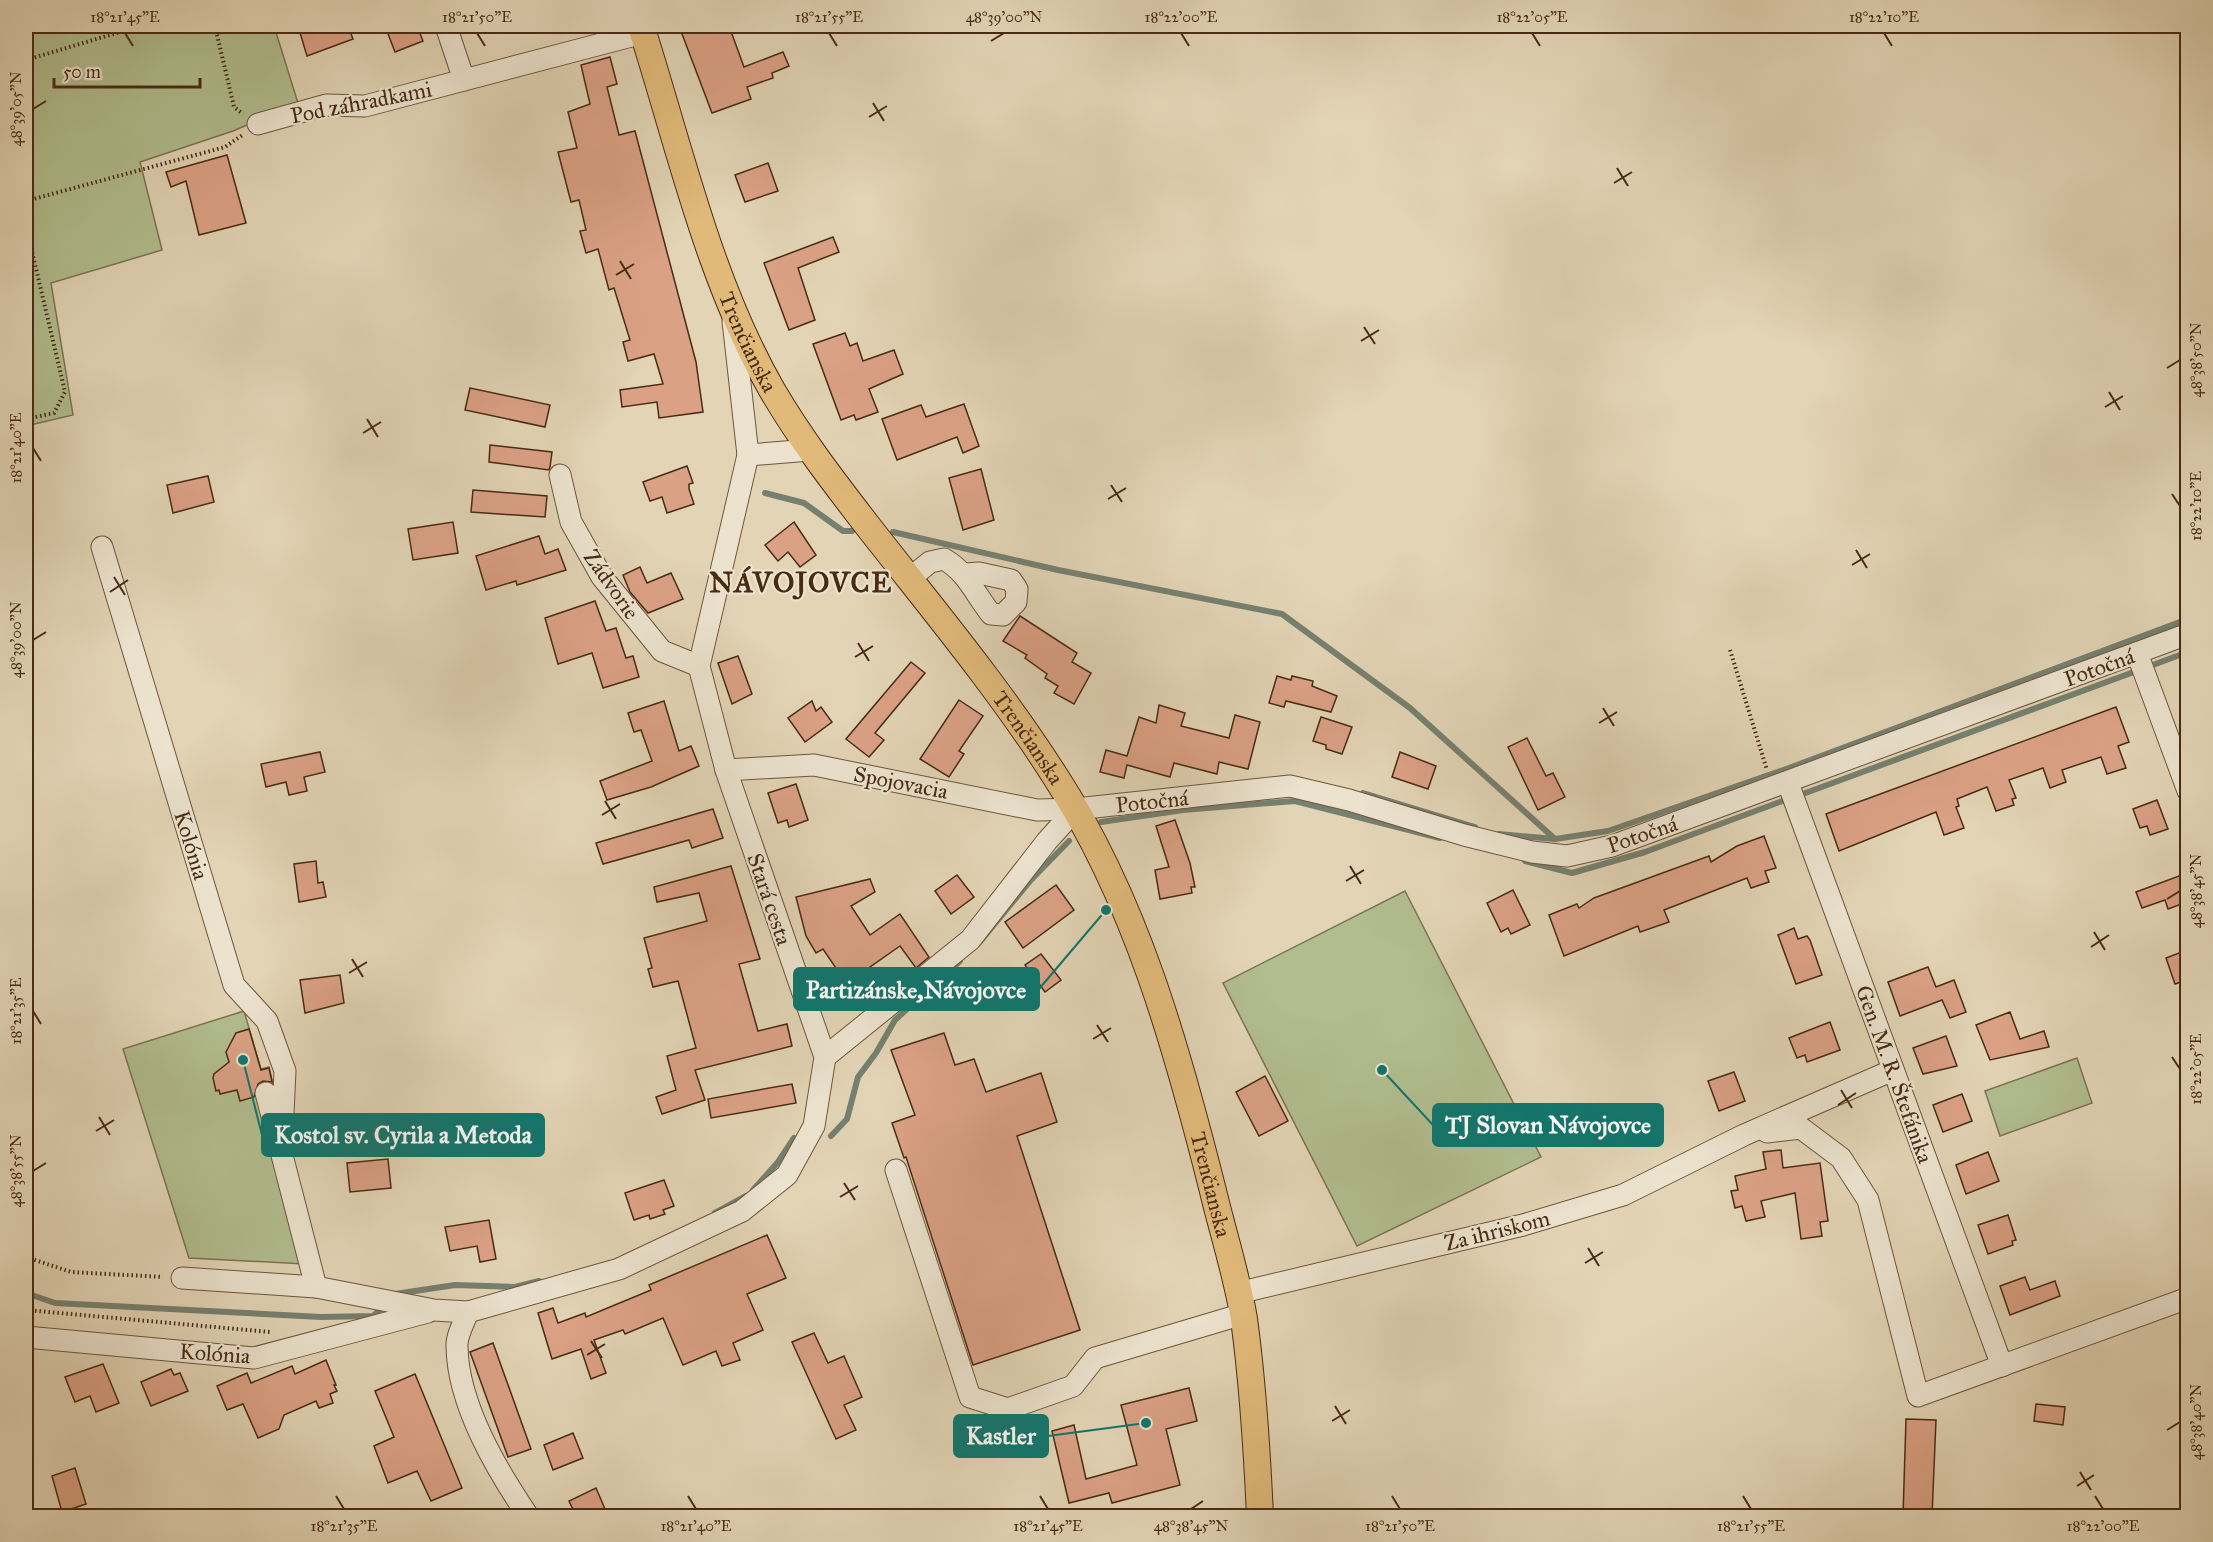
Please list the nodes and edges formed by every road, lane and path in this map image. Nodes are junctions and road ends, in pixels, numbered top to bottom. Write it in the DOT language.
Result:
graph roads {
  1 [pos="140,26"];
  2 [pos="215,26"];
  3 [pos="446,26"];
  4 [pos="642,29"];
  5 [pos="26,60"];
  6 [pos="464,80"];
  7 [pos="258,124"];
  8 [pos="26,201"];
  9 [pos="26,226"];
  10 [pos="731,305"];
  11 [pos="26,419"];
  12 [pos="810,450"];
  13 [pos="748,455"];
  14 [pos="560,475"];
  15 [pos="102,547"];
  16 [pos="965,574"];
  17 [pos="909,579"];
  18 [pos="2187,634"];
  19 [pos="1730,650"];
  20 [pos="2137,653"];
  21 [pos="699,666"];
  22 [pos="1764,762"];
  23 [pos="726,770"];
  24 [pos="1788,783"];
  25 [pos="2187,791"];
  26 [pos="1076,809"];
  27 [pos="825,1057"];
  28 [pos="1893,1070"];
  29 [pos="266,1093"];
  30 [pos="276,1132"];
  31 [pos="1744,1135"];
  32 [pos="896,1170"];
  33 [pos="26,1257"];
  34 [pos="182,1278"];
  35 [pos="316,1287"];
  36 [pos="2187,1298"];
  37 [pos="1241,1304"];
  38 [pos="26,1310"];
  39 [pos="434,1310"];
  40 [pos="468,1312"];
  41 [pos="274,1332"];
  42 [pos="26,1337"];
  43 [pos="2002,1366"];
  44 [pos="528,1516"];
  45 [pos="1260,1516"];
  1 -- 5 [label="path"];
  2 -- 7 [label="path"];
  3 -- 6 [label="street, Pod záhradkami"];
  4 -- 6 [label="street, Pod záhradkami"];
  4 -- 10 [label="main road, Trenčianska"];
  6 -- 7 [label="street, Pod záhradkami"];
  7 -- 8 [label="path"];
  9 -- 11 [label="path"];
  10 -- 12 [label="main road, Trenčianska"];
  10 -- 13 [label="street, Stará cesta"];
  12 -- 13 [label="street"];
  12 -- 17 [label="main road, Trenčianska"];
  13 -- 21 [label="street, Stará cesta"];
  14 -- 21 [label="street, Zádvorie"];
  15 -- 30 [label="street, Kolónia"];
  16 -- 17 [label="street"];
  17 -- 26 [label="main road, Trenčianska"];
  18 -- 20 [label="street, Potočná"];
  19 -- 22 [label="path"];
  20 -- 24 [label="street, Potočná"];
  20 -- 25 [label="street"];
  21 -- 23 [label="street, Stará cesta"];
  23 -- 26 [label="street, Spojovacia"];
  23 -- 27 [label="street, Stará cesta"];
  24 -- 26 [label="street, Potočná"];
  24 -- 28 [label="street, Gen. M. R. Štefánika"];
  26 -- 27 [label="street"];
  26 -- 37 [label="main road, Trenčianska"];
  27 -- 40 [label="street, Stará cesta"];
  28 -- 31 [label="street, Za ihriskom"];
  28 -- 43 [label="street, Gen. M. R. Štefánika"];
  29 -- 30 [label="street, Kolónia"];
  30 -- 35 [label="street, Kolónia"];
  31 -- 37 [label="street, Za ihriskom"];
  31 -- 43 [label="street"];
  32 -- 37 [label="street, Za ihriskom"];
  33 -- 34 [label="path"];
  34 -- 35 [label="street"];
  35 -- 39 [label="street"];
  36 -- 43 [label="street"];
  37 -- 45 [label="main road, Trenčianska"];
  38 -- 41 [label="path"];
  39 -- 40 [label="street, Stará cesta"];
  39 -- 42 [label="street, Kolónia"];
  40 -- 44 [label="street"];
}
